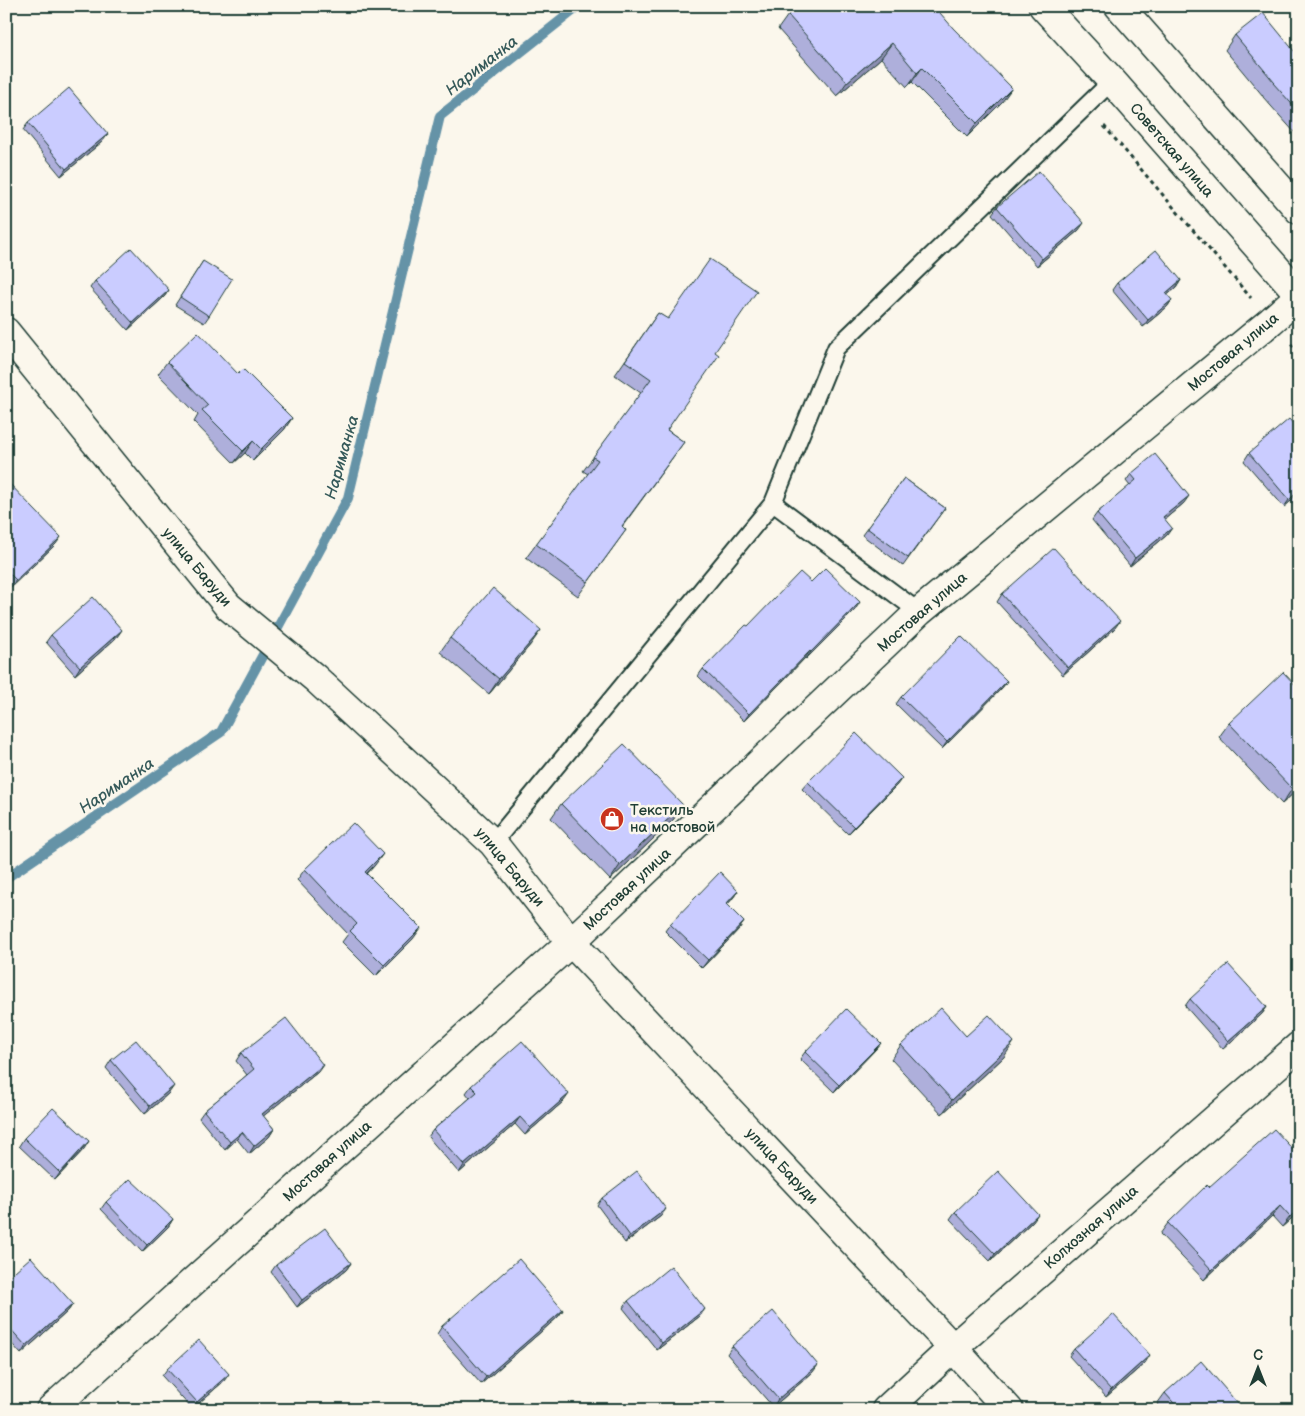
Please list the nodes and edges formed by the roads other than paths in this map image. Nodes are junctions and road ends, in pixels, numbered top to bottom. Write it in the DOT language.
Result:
graph roads {
  1 [pos="1043,6"];
  2 [pos="1119,6"];
  3 [pos="1112,82"];
  4 [pos="1299,210"];
  5 [pos="1299,295"];
  6 [pos="6,332"];
  7 [pos="773,503"];
  8 [pos="918,612"];
  9 [pos="493,843"];
  10 [pos="571,942"];
  11 [pos="1299,1046"];
  12 [pos="953,1348"];
  13 [pos="50,1410"];
  14 [pos="886,1410"];
  15 [pos="1009,1410"];
  1 -- 3 [label="street, Советская улица"];
  2 -- 4 [label="street"];
  3 -- 5 [label="street, Советская улица"];
  3 -- 7 [label="lane"];
  5 -- 8 [label="street, Мостовая улица"];
  6 -- 9 [label="street, улица Баруди"];
  7 -- 8 [label="lane"];
  7 -- 9 [label="lane"];
  8 -- 10 [label="street, Мостовая улица"];
  9 -- 10 [label="street, улица Баруди"];
  10 -- 12 [label="street, улица Баруди"];
  10 -- 13 [label="street, Мостовая улица"];
  11 -- 12 [label="street, Колхозная улица"];
  12 -- 14 [label="street, Колхозная улица"];
  12 -- 15 [label="street, улица Баруди"];
}
